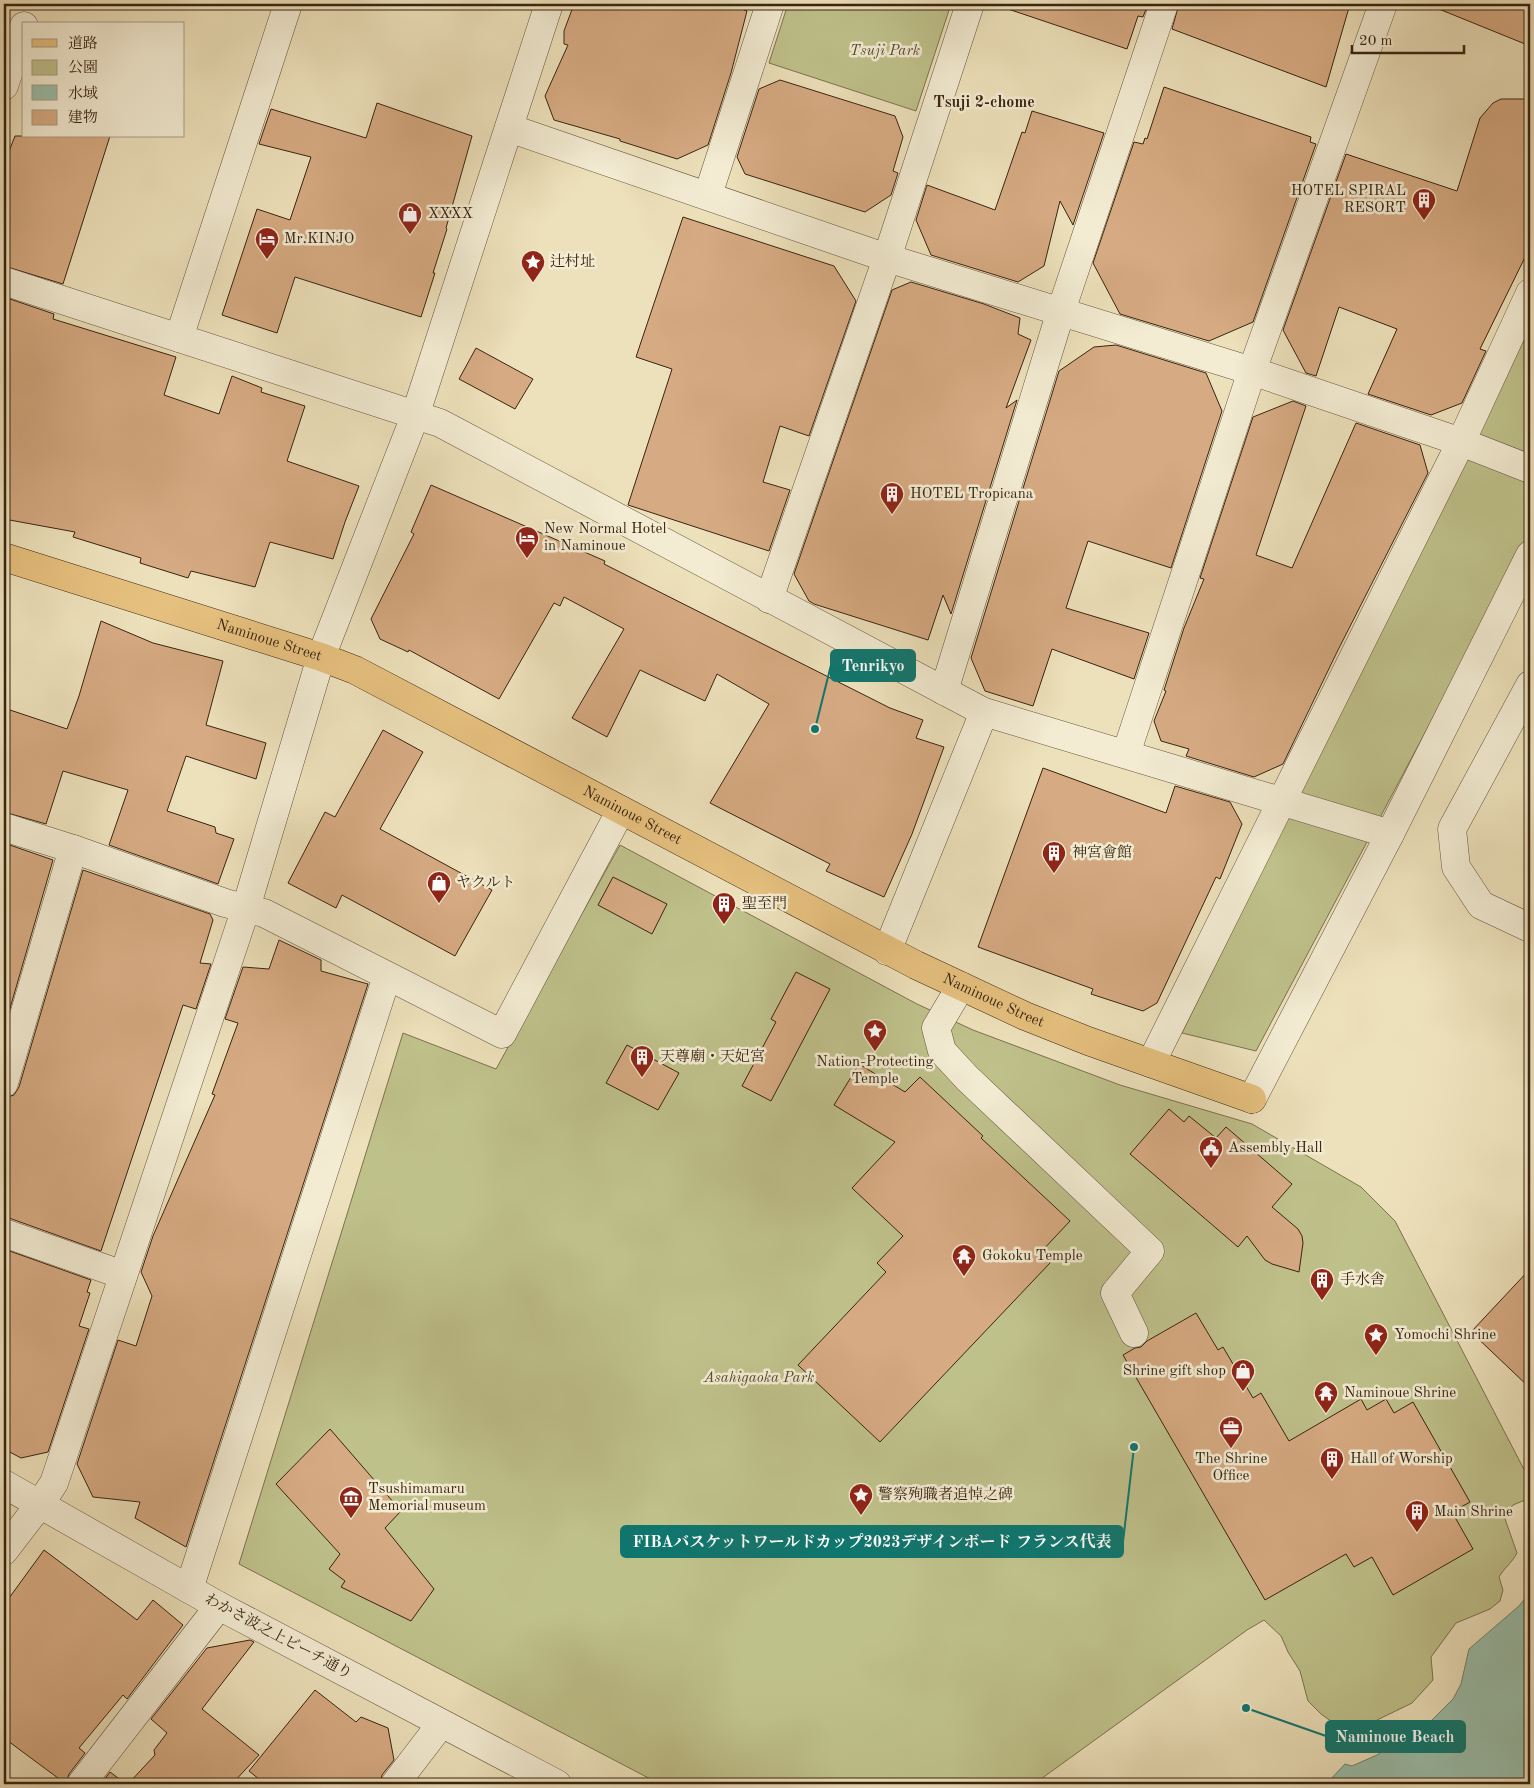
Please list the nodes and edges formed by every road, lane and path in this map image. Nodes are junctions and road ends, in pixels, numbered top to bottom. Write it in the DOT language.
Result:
graph roads {
  1 [pos="31,4"];
  2 [pos="288,4"];
  3 [pos="549,4"];
  4 [pos="770,4"];
  5 [pos="970,4"];
  6 [pos="1164,4"];
  7 [pos="1383,4"];
  8 [pos="25,22"];
  9 [pos="22,31"];
  10 [pos="4,86"];
  11 [pos="509,128"];
  12 [pos="708,196"];
  13 [pos="887,258"];
  14 [pos="4,281"];
  15 [pos="1530,293"];
  16 [pos="1061,311"];
  17 [pos="179,338"];
  18 [pos="1252,371"];
  19 [pos="415,416"];
  20 [pos="1461,442"];
  21 [pos="1530,469"];
  22 [pos="1530,555"];
  23 [pos="4,556"];
  24 [pos="769,598"];
  25 [pos="321,657"];
  26 [pos="1530,685"];
  27 [pos="944,691"];
  28 [pos="984,712"];
  29 [pos="1126,754"];
  30 [pos="1283,800"];
  31 [pos="620,810"];
  32 [pos="4,827"];
  33 [pos="1390,834"];
  34 [pos="73,848"];
  35 [pos="246,908"];
  36 [pos="1530,928"];
  37 [pos="887,951"];
  38 [pos="388,976"];
  39 [pos="961,986"];
  40 [pos="1151,1063"];
  41 [pos="4,1083"];
  42 [pos="1252,1098"];
  43 [pos="4,1233"];
  44 [pos="124,1275"];
  45 [pos="1134,1333"];
  46 [pos="4,1484"];
  47 [pos="40,1504"];
  48 [pos="4,1551"];
  49 [pos="189,1589"];
  50 [pos="219,1606"];
  51 [pos="441,1724"];
  52 [pos="81,1784"];
  53 [pos="394,1784"];
  54 [pos="557,1784"];
  1 -- 8 [label="street"];
  2 -- 17 [label="street"];
  3 -- 11 [label="street"];
  4 -- 12 [label="street"];
  5 -- 13 [label="street"];
  6 -- 16 [label="street"];
  7 -- 18 [label="street"];
  9 -- 10 [label="street"];
  11 -- 12 [label="street"];
  11 -- 19 [label="street"];
  12 -- 13 [label="street"];
  13 -- 16 [label="street"];
  13 -- 24 [label="street"];
  14 -- 17 [label="street"];
  15 -- 20 [label="street"];
  16 -- 18 [label="street"];
  16 -- 27 [label="street"];
  17 -- 19 [label="street"];
  18 -- 20 [label="street"];
  18 -- 29 [label="street"];
  19 -- 24 [label="street"];
  19 -- 25 [label="street"];
  20 -- 21 [label="street"];
  20 -- 30 [label="street"];
  22 -- 33 [label="street"];
  23 -- 25 [label="main road, Naminoue Street"];
  24 -- 27 [label="street"];
  25 -- 31 [label="main road, Naminoue Street"];
  25 -- 35 [label="street"];
  26 -- 36 [label="street"];
  27 -- 28 [label="street"];
  28 -- 29 [label="street"];
  28 -- 37 [label="street"];
  29 -- 30 [label="street"];
  30 -- 33 [label="street"];
  30 -- 40 [label="street"];
  31 -- 37 [label="main road, Naminoue Street"];
  31 -- 38 [label="street"];
  32 -- 34 [label="street"];
  33 -- 42 [label="street"];
  34 -- 35 [label="street"];
  34 -- 41 [label="street"];
  35 -- 38 [label="street"];
  35 -- 44 [label="street"];
  37 -- 39 [label="main road, Naminoue Street"];
  38 -- 49 [label="street"];
  39 -- 40 [label="main road, Naminoue Street"];
  39 -- 45 [label="street"];
  40 -- 42 [label="main road, Naminoue Street"];
  43 -- 44 [label="street"];
  44 -- 47 [label="street"];
  46 -- 47 [label="street, わかさ波之上ビーチ通り"];
  47 -- 48 [label="street"];
  47 -- 49 [label="street, わかさ波之上ビーチ通り"];
  49 -- 50 [label="street, わかさ波之上ビーチ通り"];
  50 -- 51 [label="street, わかさ波之上ビーチ通り"];
  50 -- 52 [label="street"];
  51 -- 53 [label="street"];
  51 -- 54 [label="street, わかさ波之上ビーチ通り"];
}
